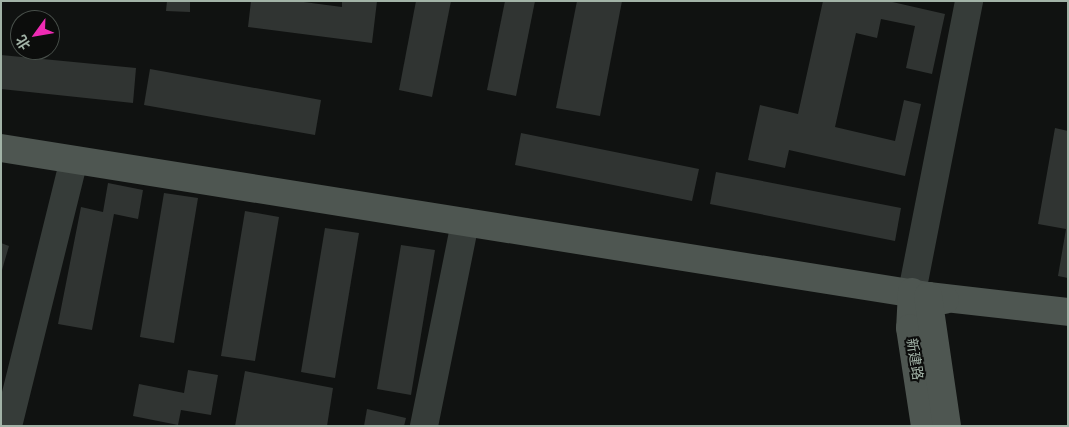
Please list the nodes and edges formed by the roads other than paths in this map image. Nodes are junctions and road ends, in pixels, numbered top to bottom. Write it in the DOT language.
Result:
graph roads {
  1 [pos="969,1"];
  2 [pos="1,148"];
  3 [pos="74,160"];
  4 [pos="465,222"];
  5 [pos="920,294"];
  6 [pos="1068,312"];
  7 [pos="1068,329"];
  8 [pos="8,426"];
  9 [pos="424,426"];
  10 [pos="925,426"];
  11 [pos="947,426"];
  1 -- 5 [label="street"];
  2 -- 3 [label="main road"];
  3 -- 4 [label="main road"];
  3 -- 8 [label="street"];
  4 -- 5 [label="main road"];
  4 -- 9 [label="street"];
  5 -- 6 [label="main road"];
  5 -- 7 [label="main road"];
  5 -- 10 [label="main road, 新建路"];
  5 -- 11 [label="main road, 新建路"];
}
